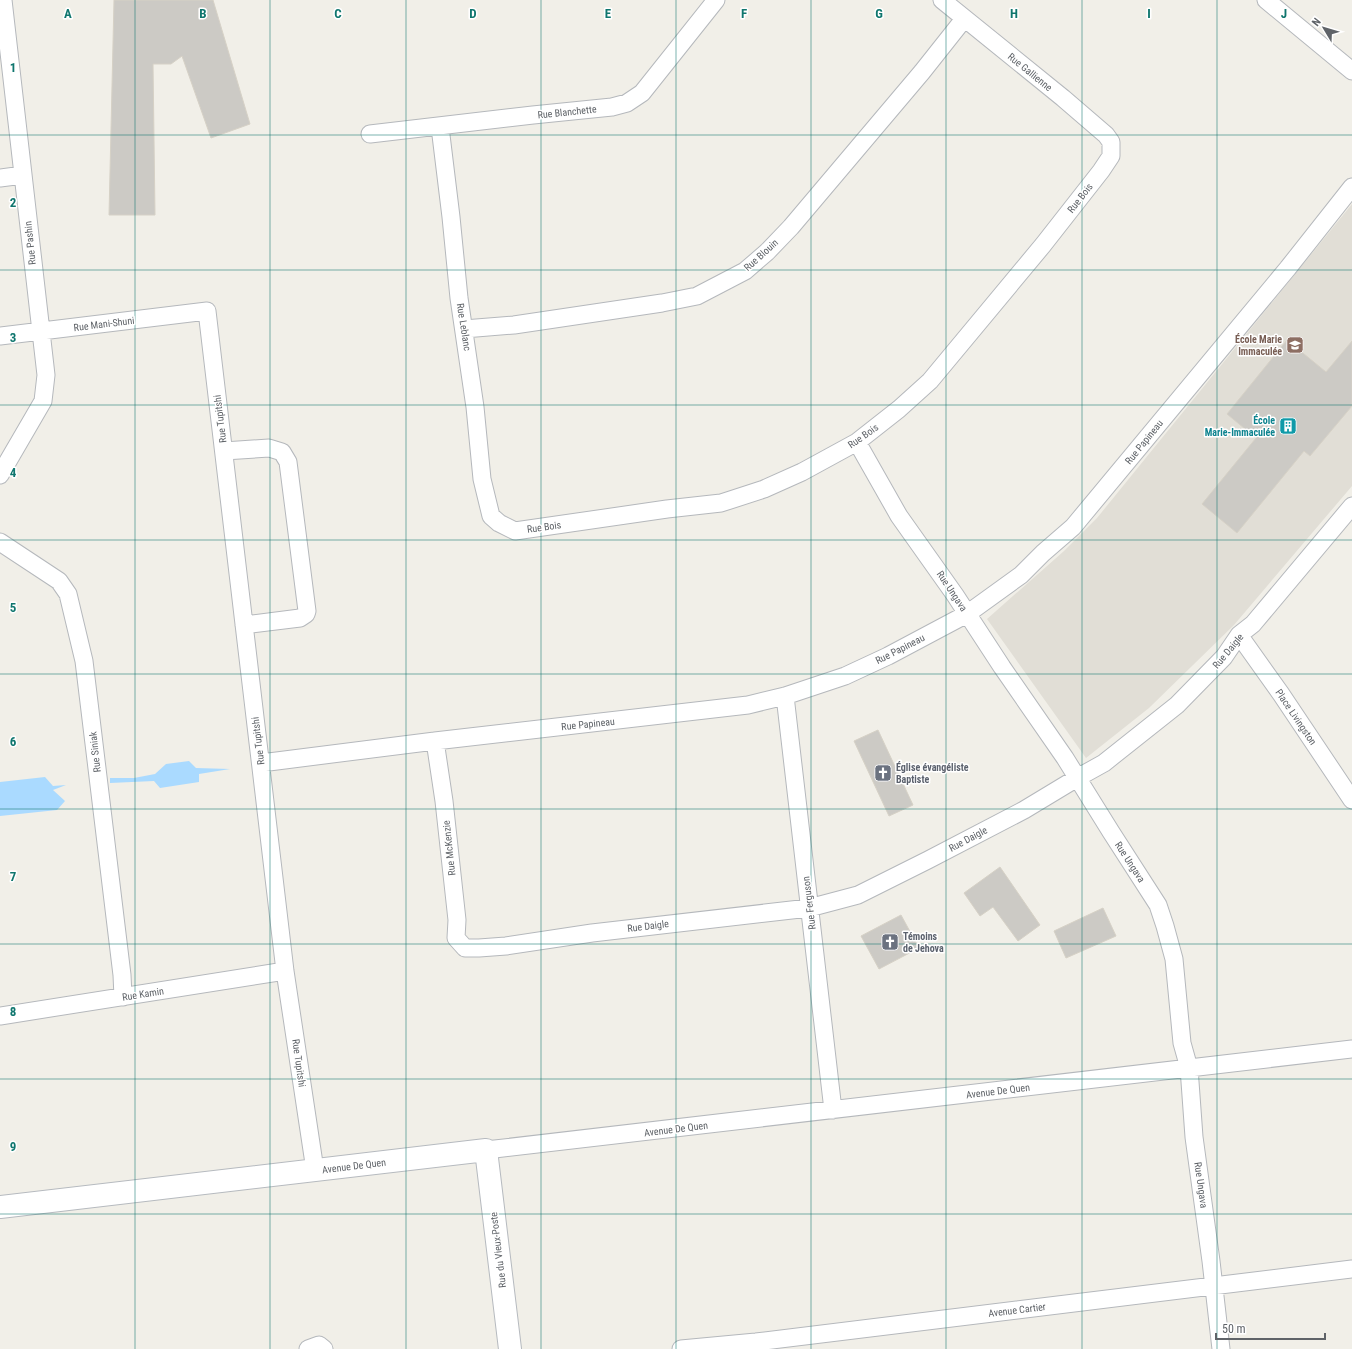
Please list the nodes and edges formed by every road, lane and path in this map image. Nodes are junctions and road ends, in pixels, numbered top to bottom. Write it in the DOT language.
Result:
graph roads {
  1 [pos="716,0"];
  2 [pos="942,0"];
  3 [pos="1266,0"];
  4 [pos="2,5"];
  5 [pos="964,19"];
  6 [pos="1352,71"];
  7 [pos="440,127"];
  8 [pos="370,134"];
  9 [pos="1111,149"];
  10 [pos="23,175"];
  11 [pos="0,178"];
  12 [pos="1352,187"];
  13 [pos="207,311"];
  14 [pos="464,329"];
  15 [pos="40,331"];
  16 [pos="0,336"];
  17 [pos="857,442"];
  18 [pos="224,451"];
  19 [pos="0,475"];
  20 [pos="1352,506"];
  21 [pos="499,523"];
  22 [pos="0,542"];
  23 [pos="967,614"];
  24 [pos="244,625"];
  25 [pos="1239,636"];
  26 [pos="785,696"];
  27 [pos="435,741"];
  28 [pos="261,763"];
  29 [pos="1077,778"];
  30 [pos="1352,800"];
  31 [pos="809,908"];
  32 [pos="470,948"];
  33 [pos="285,971"];
  34 [pos="123,997"];
  35 [pos="0,1016"];
  36 [pos="1352,1049"];
  37 [pos="1189,1068"];
  38 [pos="833,1110"];
  39 [pos="486,1150"];
  40 [pos="315,1170"];
  41 [pos="0,1207"];
  42 [pos="1352,1269"];
  43 [pos="1213,1286"];
  44 [pos="308,1349"];
  45 [pos="324,1349"];
  46 [pos="510,1349"];
  47 [pos="681,1349"];
  48 [pos="1220,1349"];
  1 -- 7 [label="street, Rue Blanchette"];
  2 -- 5 [label="street, Rue Gallienne"];
  3 -- 6 [label="street"];
  4 -- 10 [label="street, Rue Pashin"];
  5 -- 9 [label="street, Rue Gallienne"];
  5 -- 14 [label="street, Rue Blouin"];
  7 -- 8 [label="street, Rue Blanchette"];
  7 -- 14 [label="street, Rue Leblanc"];
  9 -- 17 [label="street, Rue Bois"];
  10 -- 11 [label="street"];
  10 -- 15 [label="street, Rue Pashin"];
  12 -- 23 [label="street, Rue Papineau"];
  13 -- 15 [label="street, Rue Mani-Shuni"];
  13 -- 18 [label="street, Rue Tupitshi"];
  14 -- 21 [label="street, Rue Leblanc"];
  15 -- 16 [label="street, Rue Mani-Shuni"];
  15 -- 19 [label="street, Rue Pashin"];
  17 -- 21 [label="street, Rue Bois"];
  17 -- 23 [label="street, Rue Ungava"];
  18 -- 24 [label="street, Rue Tupitshi"];
  18 -- 24 [label="street"];
  20 -- 25 [label="street, Rue Daigle"];
  22 -- 34 [label="street, Rue Siniak"];
  23 -- 26 [label="street, Rue Papineau"];
  23 -- 29 [label="street, Rue Ungava"];
  24 -- 28 [label="street, Rue Tupitshi"];
  25 -- 29 [label="street, Rue Daigle"];
  25 -- 30 [label="street, Place Livingston"];
  26 -- 27 [label="street, Rue Papineau"];
  26 -- 31 [label="street, Rue Ferguson"];
  27 -- 28 [label="street, Rue Papineau"];
  27 -- 32 [label="street, Rue McKenzie"];
  28 -- 33 [label="street, Rue Tupitshi"];
  29 -- 31 [label="street, Rue Daigle"];
  29 -- 37 [label="street, Rue Ungava"];
  31 -- 32 [label="street, Rue Daigle"];
  31 -- 38 [label="street, Rue Ferguson"];
  33 -- 34 [label="street, Rue Kamin"];
  33 -- 40 [label="street, Rue Tupitshi"];
  34 -- 35 [label="street, Rue Kamin"];
  36 -- 37 [label="street, Avenue De Quen"];
  37 -- 38 [label="street, Avenue De Quen"];
  37 -- 43 [label="street, Rue Ungava"];
  38 -- 39 [label="street, Avenue De Quen"];
  39 -- 40 [label="street, Avenue De Quen"];
  39 -- 46 [label="street, Rue du Vieux-Poste"];
  40 -- 41 [label="street, Avenue De Quen"];
  42 -- 43 [label="street, Avenue Cartier"];
  43 -- 47 [label="street, Avenue Cartier"];
  43 -- 48 [label="street, Rue Ungava"];
  44 -- 45 [label="street"];
}
